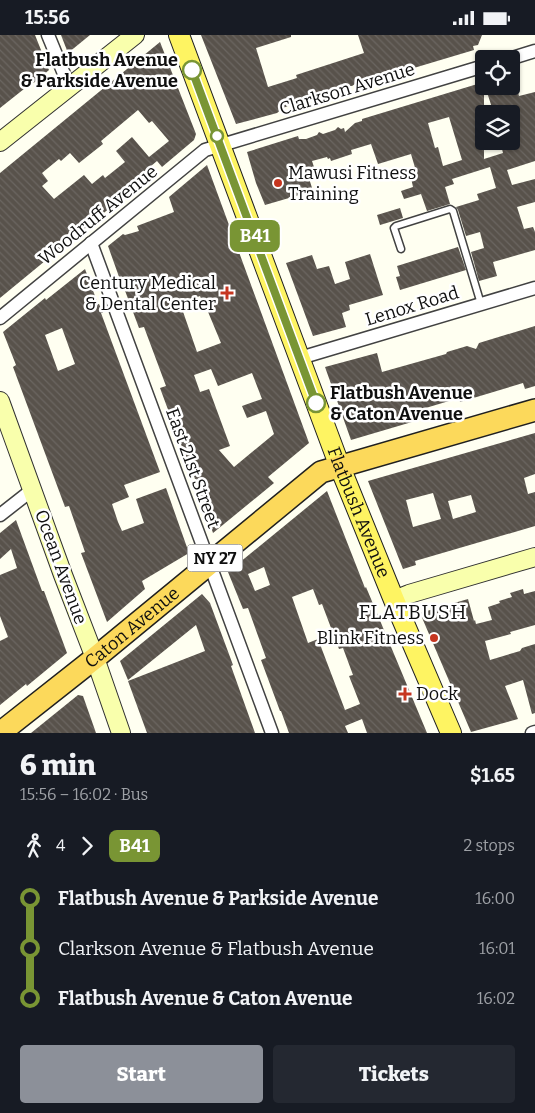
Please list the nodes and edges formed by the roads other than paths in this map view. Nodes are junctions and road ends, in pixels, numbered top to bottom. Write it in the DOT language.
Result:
graph roads {
  1 [pos="48,35"];
  2 [pos="135,35"];
  3 [pos="179,35"];
  4 [pos="535,51"];
  5 [pos="520,56"];
  6 [pos="475,69"];
  7 [pos="69,86"];
  8 [pos="0,142"];
  9 [pos="220,145"];
  10 [pos="91,243"];
  11 [pos="400,249"];
  12 [pos="535,288"];
  13 [pos="481,304"];
  14 [pos="0,318"];
  15 [pos="300,358"];
  16 [pos="0,401"];
  17 [pos="535,410"];
  18 [pos="340,467"];
  19 [pos="32,490"];
  20 [pos="0,515"];
  21 [pos="535,557"];
  22 [pos="209,563"];
  23 [pos="394,600"];
  24 [pos="94,657"];
  25 [pos="0,733"];
  26 [pos="121,733"];
  27 [pos="272,733"];
  28 [pos="451,733"];
  1 -- 7 [label="street"];
  2 -- 7 [label="main road"];
  3 -- 9 [label="main road, Flatbush Avenue"];
  4 -- 5 [label="street"];
  6 -- 9 [label="street, Clarkson Avenue"];
  7 -- 8 [label="main road"];
  9 -- 10 [label="street, Woodruff Avenue"];
  9 -- 15 [label="main road, Flatbush Avenue"];
  10 -- 14 [label="street, Woodruff Avenue"];
  10 -- 22 [label="street, East 21st Street"];
  11 -- 13 [label="lane"];
  12 -- 13 [label="street, Lenox Road"];
  13 -- 15 [label="street, Lenox Road"];
  15 -- 18 [label="main road, Flatbush Avenue"];
  16 -- 19 [label="main road, Ocean Avenue"];
  17 -- 18 [label="highway, Caton Avenue / NY 27"];
  18 -- 22 [label="highway, Caton Avenue / NY 27"];
  18 -- 23 [label="main road, Flatbush Avenue"];
  19 -- 20 [label="street"];
  19 -- 24 [label="main road, Ocean Avenue"];
  21 -- 23 [label="main road"];
  22 -- 24 [label="highway, Caton Avenue / NY 27"];
  22 -- 27 [label="street, East 21st Street"];
  23 -- 28 [label="main road, Flatbush Avenue"];
  24 -- 25 [label="highway, Caton Avenue / NY 27"];
  24 -- 26 [label="main road, Ocean Avenue"];
}
